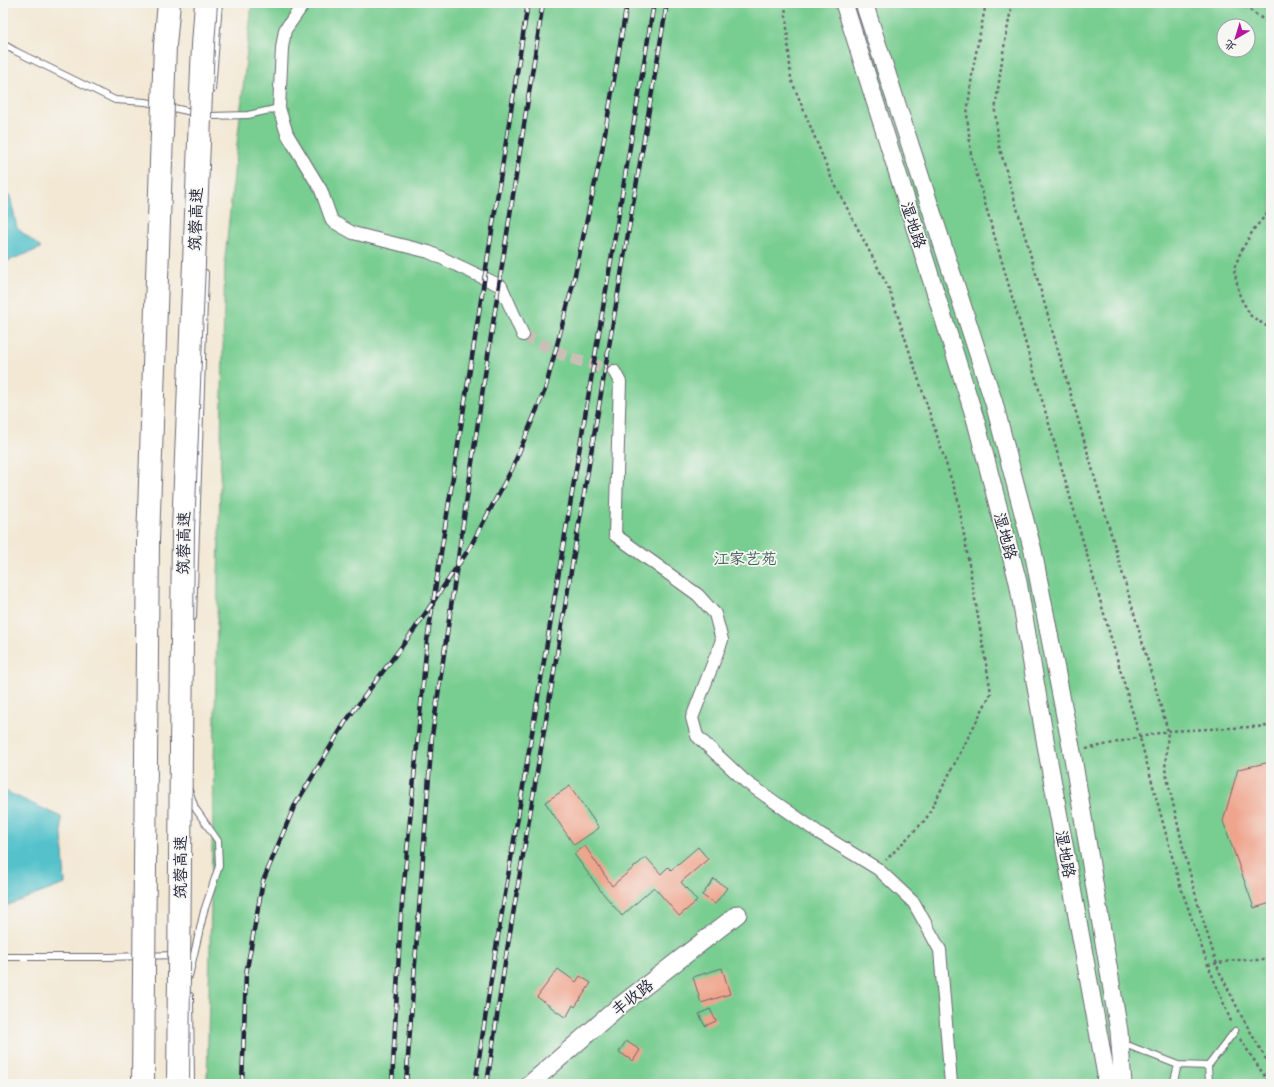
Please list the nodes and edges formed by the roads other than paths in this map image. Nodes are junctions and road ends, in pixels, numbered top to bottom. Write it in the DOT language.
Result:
graph roads {
  1 [pos="169,3"];
  2 [pos="206,3"];
  3 [pos="219,3"];
  4 [pos="304,3"];
  5 [pos="844,3"];
  6 [pos="864,3"];
  7 [pos="3,44"];
  8 [pos="212,94"];
  9 [pos="210,108"];
  10 [pos="279,108"];
  11 [pos="210,116"];
  12 [pos="210,124"];
  13 [pos="205,266"];
  14 [pos="522,335"];
  15 [pos="614,371"];
  16 [pos="193,620"];
  17 [pos="188,785"];
  18 [pos="738,914"];
  19 [pos="193,955"];
  20 [pos="3,956"];
  21 [pos="189,981"];
  22 [pos="190,989"];
  23 [pos="1235,1031"];
  24 [pos="1120,1042"];
  25 [pos="1178,1065"];
  26 [pos="1208,1066"];
  27 [pos="1209,1083"];
  28 [pos="142,1084"];
  29 [pos="178,1084"];
  30 [pos="191,1084"];
  31 [pos="530,1084"];
  32 [pos="951,1084"];
  33 [pos="1105,1084"];
  34 [pos="1124,1084"];
  35 [pos="1173,1084"];
  1 -- 28 [label="highway, bridge"];
  2 -- 29 [label="highway, 筑蓉高速, bridge"];
  3 -- 8 [label="lane"];
  4 -- 10 [label="street"];
  5 -- 33 [label="street, 湿地路"];
  6 -- 24 [label="street, 湿地路"];
  7 -- 11 [label="lane"];
  9 -- 11 [label="lane"];
  10 -- 11 [label="lane"];
  10 -- 14 [label="street"];
  11 -- 12 [label="lane"];
  13 -- 16 [label="lane"];
  15 -- 32 [label="street"];
  17 -- 19 [label="lane"];
  18 -- 31 [label="street, 丰收路"];
  19 -- 20 [label="lane"];
  19 -- 21 [label="lane"];
  22 -- 30 [label="lane"];
  23 -- 26 [label="lane"];
  24 -- 25 [label="lane"];
  24 -- 34 [label="street, 湿地路"];
  25 -- 26 [label="lane"];
  25 -- 35 [label="lane"];
  26 -- 27 [label="lane"];
}
